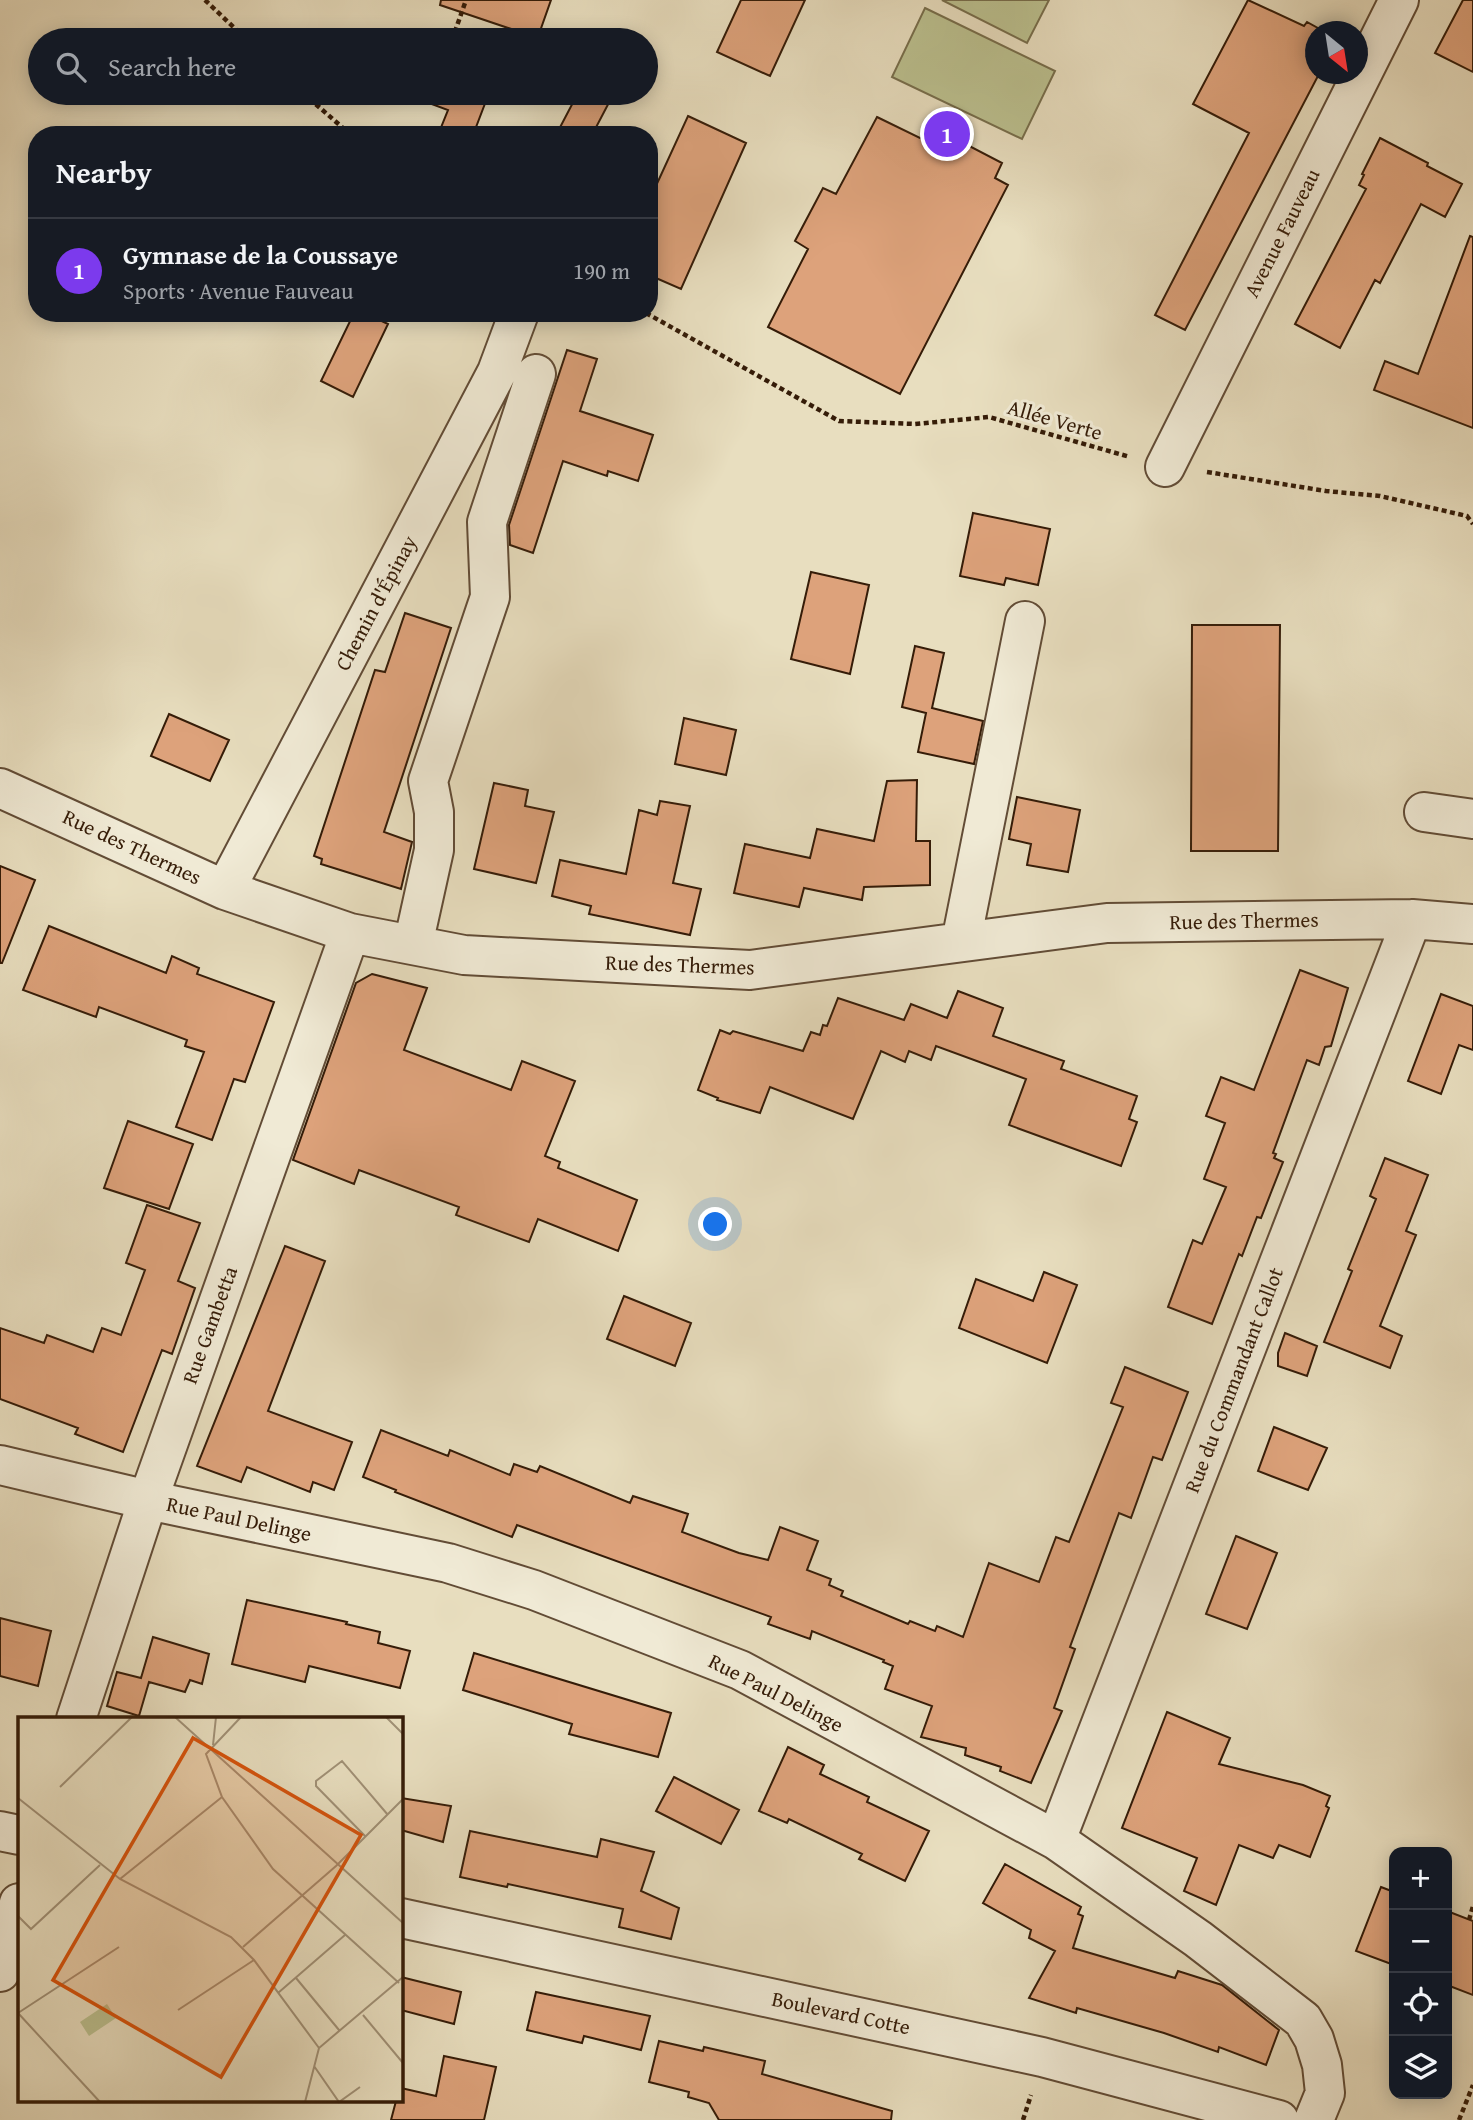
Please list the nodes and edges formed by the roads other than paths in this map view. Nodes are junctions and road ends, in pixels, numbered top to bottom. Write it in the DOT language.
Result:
graph roads {
  1 [pos="1399,0"];
  2 [pos="516,322"];
  3 [pos="536,374"];
  4 [pos="1165,467"];
  5 [pos="1025,621"];
  6 [pos="0,788"];
  7 [pos="1424,812"];
  8 [pos="1473,820"];
  9 [pos="225,890"];
  10 [pos="1412,919"];
  11 [pos="1473,924"];
  12 [pos="350,933"];
  13 [pos="961,942"];
  14 [pos="413,945"];
  15 [pos="0,1465"];
  16 [pos="148,1500"];
  17 [pos="77,1717"];
  18 [pos="0,1831"];
  19 [pos="18,1835"];
  20 [pos="1056,1840"];
  21 [pos="18,1907"];
  22 [pos="402,1918"];
  23 [pos="0,1972"];
  24 [pos="1279,2120"];
  25 [pos="1314,2120"];
  1 -- 4 [label="street, Avenue Fauveau"];
  2 -- 9 [label="street, Chemin d'Épinay"];
  3 -- 14 [label="street"];
  5 -- 13 [label="street"];
  6 -- 9 [label="street, Rue des Thermes"];
  7 -- 8 [label="street"];
  9 -- 12 [label="street, Rue des Thermes"];
  10 -- 11 [label="street, Rue des Thermes"];
  10 -- 13 [label="street, Rue des Thermes"];
  10 -- 20 [label="street, Rue du Commandant Callot"];
  12 -- 14 [label="street, Rue des Thermes"];
  12 -- 16 [label="street, Rue Gambetta"];
  13 -- 14 [label="street, Rue des Thermes"];
  15 -- 16 [label="street, Rue Paul Delinge"];
  16 -- 17 [label="street, Rue Gambetta"];
  16 -- 20 [label="street, Rue Paul Delinge"];
  18 -- 19 [label="street"];
  20 -- 25 [label="street, Rue Paul Delinge"];
  21 -- 23 [label="street"];
  22 -- 24 [label="street, Boulevard Cotte"];
}
